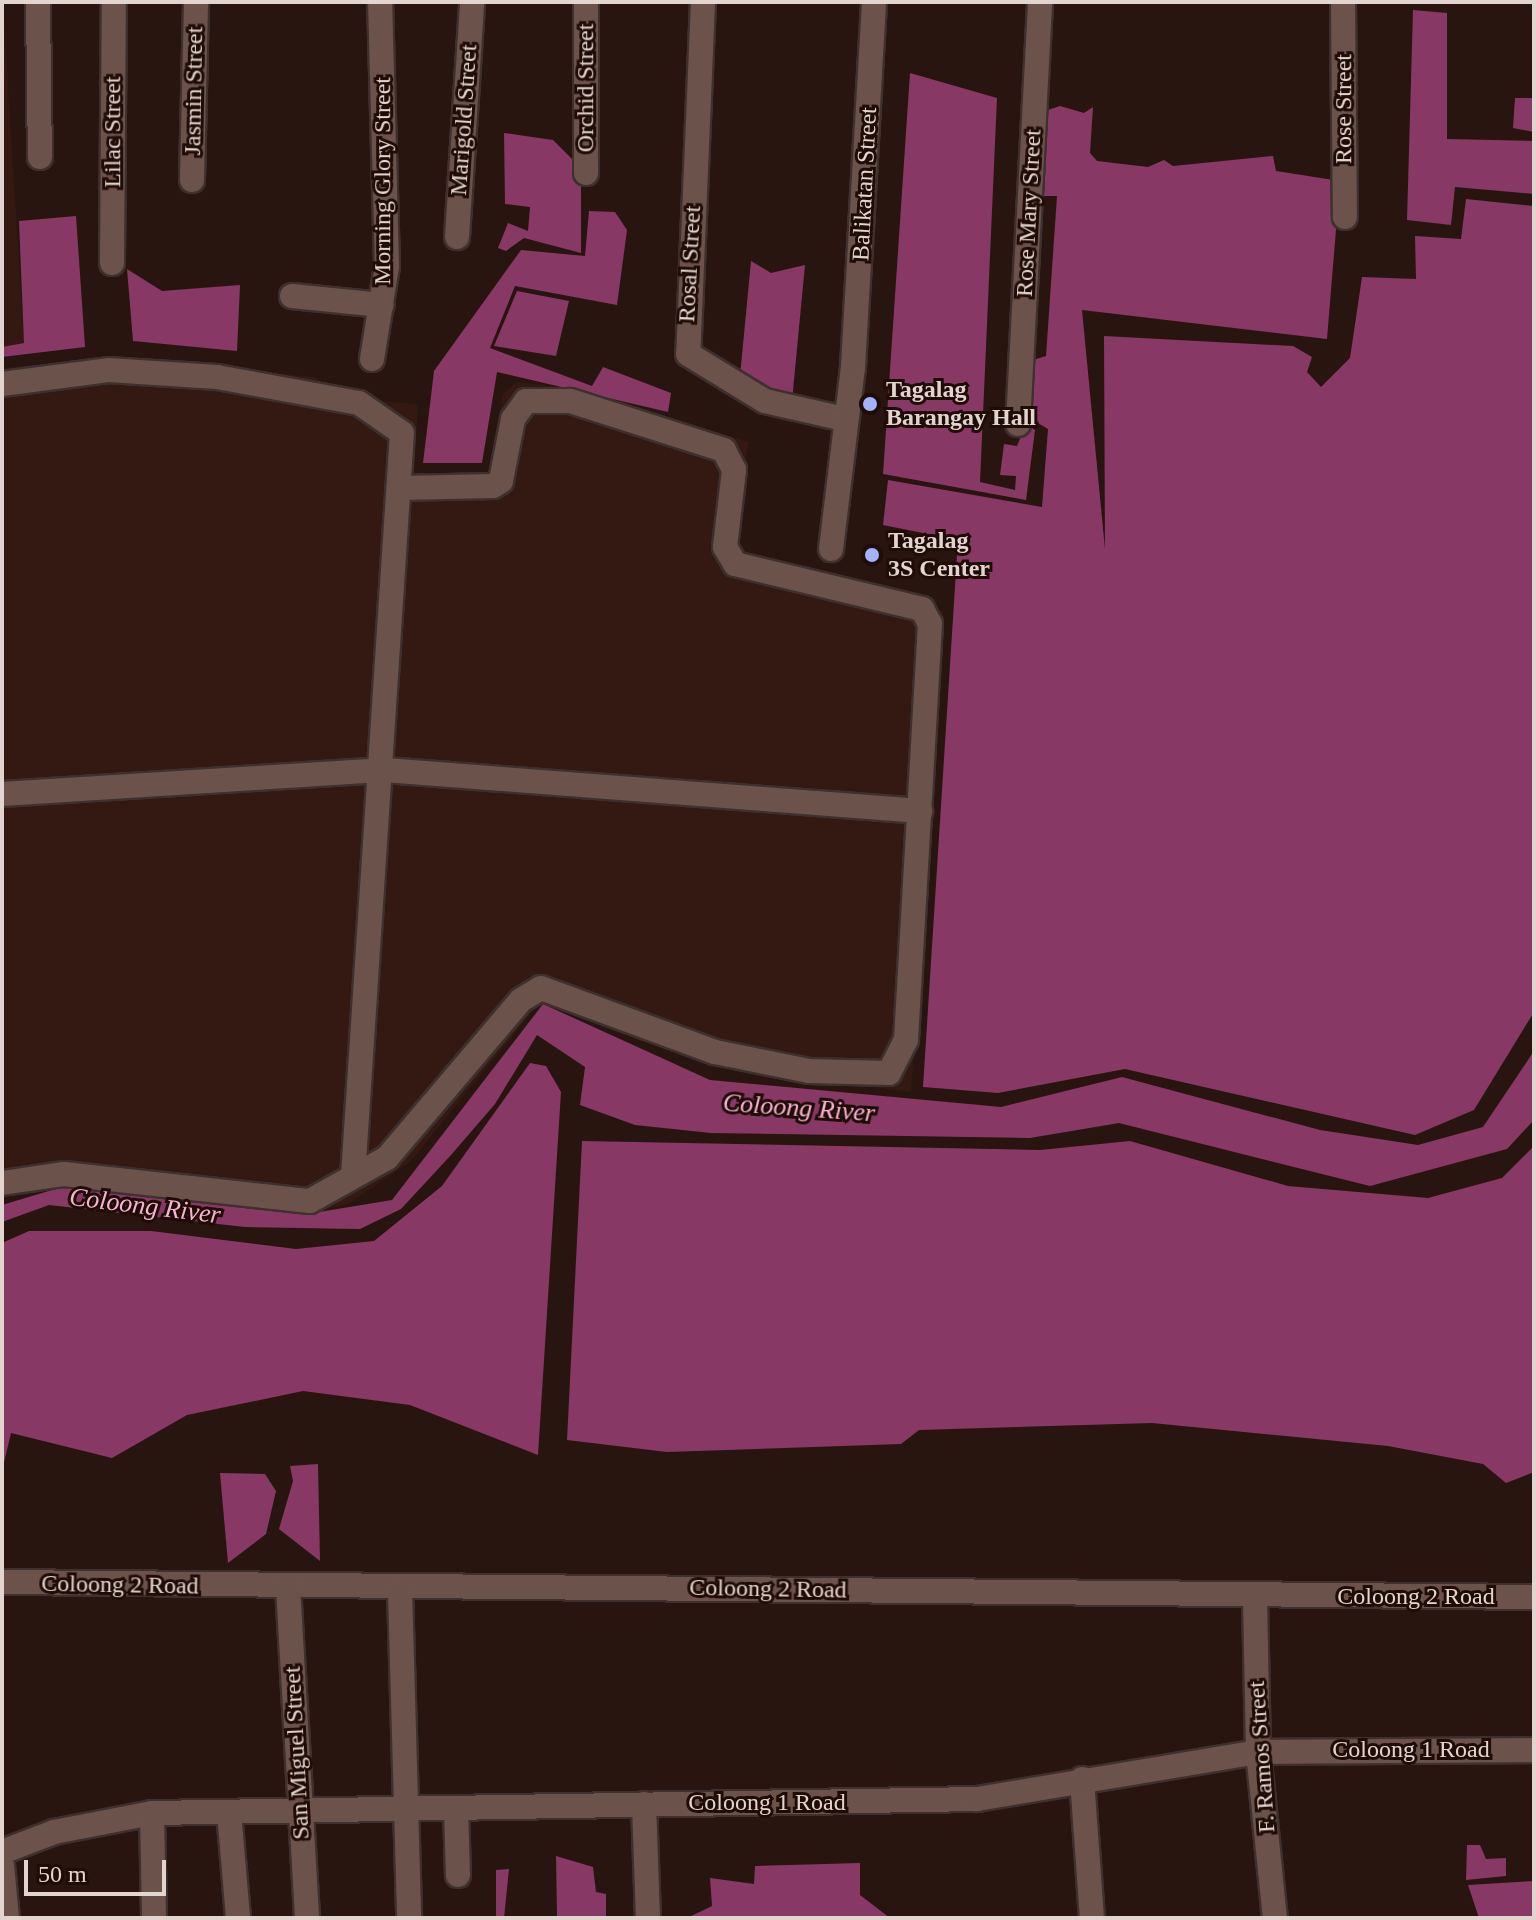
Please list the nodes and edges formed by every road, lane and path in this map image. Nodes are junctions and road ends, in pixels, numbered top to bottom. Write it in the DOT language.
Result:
graph roads {
  1 [pos="38,2"];
  2 [pos="114,2"];
  3 [pos="196,2"];
  4 [pos="380,2"];
  5 [pos="472,2"];
  6 [pos="586,2"];
  7 [pos="703,2"];
  8 [pos="874,2"];
  9 [pos="1040,2"];
  10 [pos="1343,2"];
  11 [pos="40,157"];
  12 [pos="586,173"];
  13 [pos="192,180"];
  14 [pos="1345,217"];
  15 [pos="457,237"];
  16 [pos="112,263"];
  17 [pos="292,296"];
  18 [pos="382,305"];
  19 [pos="372,359"];
  20 [pos="2,384"];
  21 [pos="844,419"];
  22 [pos="1018,424"];
  23 [pos="401,488"];
  24 [pos="831,549"];
  25 [pos="385,770"];
  26 [pos="2,794"];
  27 [pos="920,811"];
  28 [pos="353,1176"];
  29 [pos="2,1183"];
  30 [pos="2,1582"];
  31 [pos="288,1587"];
  32 [pos="400,1590"];
  33 [pos="1255,1597"];
  34 [pos="1534,1597"];
  35 [pos="1534,1750"];
  36 [pos="1258,1752"];
  37 [pos="1082,1779"];
  38 [pos="644,1804"];
  39 [pos="456,1808"];
  40 [pos="405,1811"];
  41 [pos="229,1812"];
  42 [pos="152,1813"];
  43 [pos="301,1816"];
  44 [pos="2,1852"];
  45 [pos="2,1865"];
  46 [pos="458,1875"];
  47 [pos="7,1918"];
  48 [pos="154,1918"];
  49 [pos="238,1918"];
  50 [pos="307,1918"];
  51 [pos="409,1918"];
  52 [pos="648,1918"];
  53 [pos="1092,1918"];
  54 [pos="1275,1918"];
  1 -- 11 [label="street"];
  2 -- 16 [label="street, Lilac Street"];
  3 -- 13 [label="street, Jasmin Street"];
  4 -- 18 [label="street, Morning Glory Street"];
  5 -- 15 [label="street, Marigold Street"];
  6 -- 12 [label="street, Orchid Street"];
  7 -- 21 [label="street, Rosal Street"];
  8 -- 21 [label="street, Balikatan Street"];
  9 -- 22 [label="street, Rose Mary Street"];
  10 -- 14 [label="street, Rose Street"];
  17 -- 18 [label="street"];
  18 -- 19 [label="street, Morning Glory Street"];
  20 -- 23 [label="street"];
  21 -- 24 [label="street, Balikatan Street"];
  23 -- 25 [label="street"];
  23 -- 27 [label="street"];
  25 -- 26 [label="street"];
  25 -- 27 [label="street"];
  25 -- 28 [label="street"];
  27 -- 28 [label="street"];
  28 -- 29 [label="street"];
  30 -- 31 [label="street, Coloong 2 Road"];
  31 -- 32 [label="street, Coloong 2 Road"];
  31 -- 43 [label="street, San Miguel Street"];
  32 -- 33 [label="street, Coloong 2 Road"];
  32 -- 40 [label="street"];
  33 -- 34 [label="street, Coloong 2 Road"];
  33 -- 36 [label="street, F. Ramos Street"];
  35 -- 36 [label="street, Coloong 1 Road"];
  36 -- 37 [label="street, Coloong 1 Road"];
  36 -- 54 [label="street, F. Ramos Street"];
  37 -- 38 [label="street, Coloong 1 Road"];
  37 -- 53 [label="street"];
  38 -- 39 [label="street, Coloong 1 Road"];
  38 -- 52 [label="street"];
  39 -- 40 [label="street, Coloong 1 Road"];
  39 -- 46 [label="street"];
  40 -- 43 [label="street, Coloong 1 Road"];
  40 -- 51 [label="street"];
  41 -- 42 [label="street, Coloong 1 Road"];
  41 -- 43 [label="street, Coloong 1 Road"];
  41 -- 49 [label="street"];
  42 -- 44 [label="street, Coloong 1 Road"];
  42 -- 48 [label="street"];
  43 -- 50 [label="street, San Miguel Street"];
  45 -- 47 [label="street"];
}
